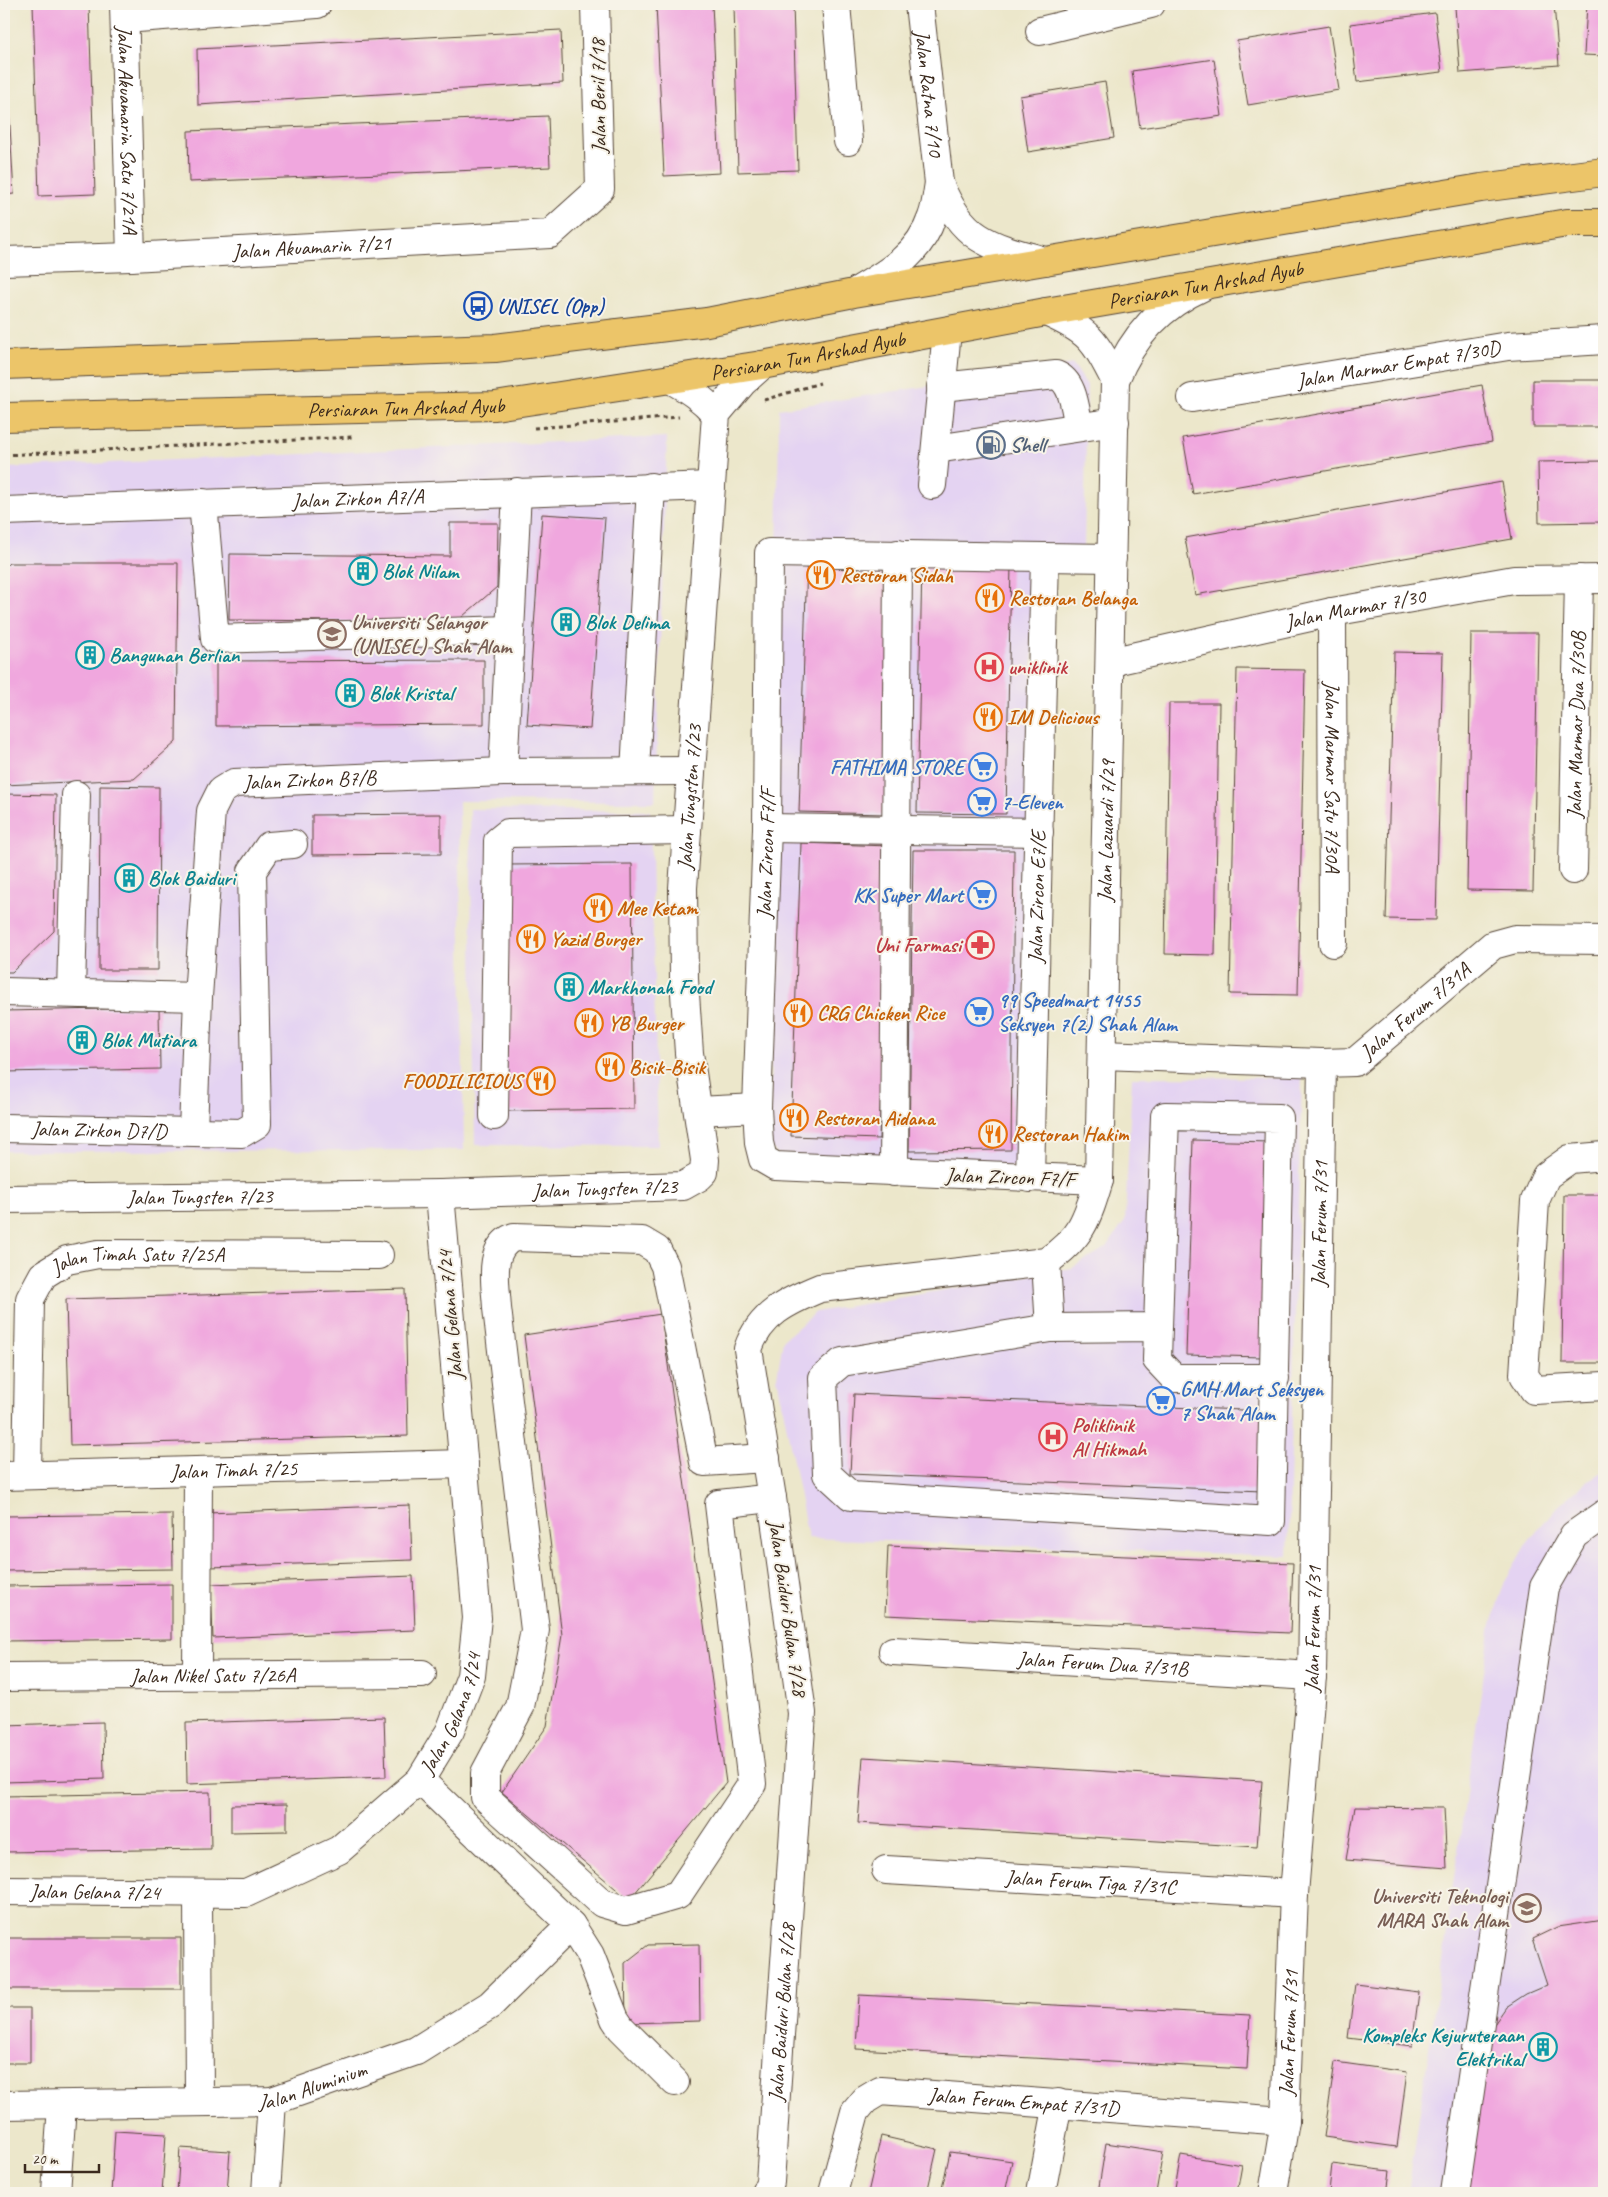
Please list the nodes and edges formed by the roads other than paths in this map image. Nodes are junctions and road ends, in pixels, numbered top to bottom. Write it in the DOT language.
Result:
graph roads {
  1 [pos="317,4"];
  2 [pos="595,4"];
  3 [pos="836,4"];
  4 [pos="919,4"];
  5 [pos="1151,4"];
  6 [pos="124,11"];
  7 [pos="1040,31"];
  8 [pos="848,142"];
  9 [pos="1604,172"];
  10 [pos="939,183"];
  11 [pos="600,189"];
  12 [pos="1604,223"];
  13 [pos="131,257"];
  14 [pos="4,261"];
  15 [pos="1044,262"];
  16 [pos="1212,283"];
  17 [pos="854,293"];
  18 [pos="1046,312"];
  19 [pos="947,331"];
  20 [pos="1604,340"];
  21 [pos="762,365"];
  22 [pos="4,366"];
  23 [pos="670,379"];
  24 [pos="1115,380"];
  25 [pos="942,387"];
  26 [pos="1192,398"];
  27 [pos="716,414"];
  28 [pos="4,417"];
  29 [pos="1115,422"];
  30 [pos="1079,427"];
  31 [pos="936,449"];
  32 [pos="932,485"];
  33 [pos="711,486"];
  34 [pos="651,487"];
  35 [pos="517,492"];
  36 [pos="203,503"];
  37 [pos="4,511"];
  38 [pos="898,554"];
  39 [pos="1046,557"];
  40 [pos="1112,558"];
  41 [pos="1591,579"];
  42 [pos="1332,612"];
  43 [pos="510,630"];
  44 [pos="1110,662"];
  45 [pos="635,771"];
  46 [pos="691,771"];
  47 [pos="503,772"];
  48 [pos="76,795"];
  49 [pos="767,828"];
  50 [pos="687,830"];
  51 [pos="898,830"];
  52 [pos="1039,832"];
  53 [pos="293,844"];
  54 [pos="1573,870"];
  55 [pos="1604,940"];
  56 [pos="1333,943"];
  57 [pos="4,992"];
  58 [pos="71,994"];
  59 [pos="198,996"];
  60 [pos="1102,1054"];
  61 [pos="1322,1063"];
  62 [pos="757,1108"];
  63 [pos="698,1110"];
  64 [pos="494,1116"];
  65 [pos="4,1128"];
  66 [pos="193,1131"];
  67 [pos="1604,1156"];
  68 [pos="894,1172"];
  69 [pos="1030,1178"];
  70 [pos="1099,1180"];
  71 [pos="440,1194"];
  72 [pos="4,1199"];
  73 [pos="379,1255"];
  74 [pos="1046,1262"];
  75 [pos="1158,1327"];
  76 [pos="1050,1328"];
  77 [pos="1275,1378"];
  78 [pos="1604,1386"];
  79 [pos="766,1458"];
  80 [pos="464,1464"];
  81 [pos="198,1471"];
  82 [pos="16,1475"];
  83 [pos="772,1498"];
  84 [pos="1604,1514"];
  85 [pos="893,1651"];
  86 [pos="422,1674"];
  87 [pos="197,1675"];
  88 [pos="1312,1676"];
  89 [pos="4,1677"];
  90 [pos="420,1780"];
  91 [pos="886,1870"];
  92 [pos="4,1891"];
  93 [pos="198,1893"];
  94 [pos="1294,1894"];
  95 [pos="571,1925"];
  96 [pos="675,2082"];
  97 [pos="272,2101"];
  98 [pos="199,2102"];
  99 [pos="1058,2103"];
  100 [pos="62,2104"];
  101 [pos="4,2105"];
  102 [pos="1285,2121"];
  103 [pos="56,2193"];
  104 [pos="266,2193"];
  105 [pos="765,2193"];
  106 [pos="833,2193"];
  107 [pos="1041,2193"];
  108 [pos="1273,2193"];
  109 [pos="1454,2193"];
  1 -- 6 [label="street"];
  2 -- 11 [label="street, Jalan Beril 7/18"];
  3 -- 8 [label="street"];
  4 -- 10 [label="street, Jalan Ratna 7/10"];
  5 -- 7 [label="street"];
  6 -- 13 [label="street, Jalan Akuamarin Satu 7/21A"];
  9 -- 15 [label="main road"];
  10 -- 15 [label="street, Jalan Ratna 7/10"];
  10 -- 17 [label="street, Jalan Ratna 7/10"];
  11 -- 13 [label="street, Jalan Akuamarin 7/21"];
  12 -- 16 [label="main road, Persiaran Tun Arshad Ayub"];
  13 -- 14 [label="street, Jalan Akuamarin 7/21"];
  15 -- 17 [label="main road"];
  16 -- 18 [label="main road, Persiaran Tun Arshad Ayub"];
  16 -- 24 [label="street"];
  17 -- 22 [label="main road"];
  18 -- 19 [label="main road, Persiaran Tun Arshad Ayub"];
  18 -- 24 [label="street"];
  19 -- 21 [label="main road, Persiaran Tun Arshad Ayub"];
  19 -- 25 [label="street"];
  20 -- 26 [label="street, Jalan Marmar Empat 7/30D"];
  21 -- 23 [label="main road, Persiaran Tun Arshad Ayub"];
  21 -- 27 [label="street"];
  23 -- 27 [label="street"];
  23 -- 28 [label="main road, Persiaran Tun Arshad Ayub"];
  24 -- 29 [label="street, Jalan Lazuardi 7/29"];
  25 -- 30 [label="street"];
  25 -- 31 [label="street"];
  27 -- 33 [label="street, Jalan Tungsten 7/23"];
  29 -- 30 [label="street"];
  29 -- 40 [label="street, Jalan Lazuardi 7/29"];
  30 -- 31 [label="street"];
  31 -- 32 [label="street"];
  33 -- 34 [label="street, Jalan Zirkon A7/A"];
  33 -- 46 [label="street, Jalan Tungsten 7/23"];
  34 -- 35 [label="street, Jalan Zirkon A7/A"];
  34 -- 45 [label="street"];
  35 -- 36 [label="street, Jalan Zirkon A7/A"];
  35 -- 43 [label="street"];
  36 -- 37 [label="street, Jalan Zirkon A7/A"];
  36 -- 43 [label="street"];
  38 -- 39 [label="street, Jalan Zircon F7/F"];
  38 -- 49 [label="street, Jalan Zircon F7/F"];
  38 -- 51 [label="street"];
  39 -- 40 [label="street, Jalan Zircon F7/F"];
  39 -- 52 [label="street, Jalan Zircon E7/E"];
  40 -- 44 [label="street, Jalan Lazuardi 7/29"];
  41 -- 42 [label="street, Jalan Marmar 7/30"];
  41 -- 54 [label="street, Jalan Marmar Dua 7/30B"];
  42 -- 44 [label="street, Jalan Marmar 7/30"];
  42 -- 56 [label="street, Jalan Marmar Satu 7/30A"];
  43 -- 47 [label="street"];
  44 -- 60 [label="street, Jalan Lazuardi 7/29"];
  45 -- 46 [label="street, Jalan Zirkon B7/B"];
  45 -- 47 [label="street, Jalan Zirkon B7/B"];
  46 -- 50 [label="street, Jalan Tungsten 7/23"];
  47 -- 59 [label="street, Jalan Zirkon B7/B"];
  48 -- 58 [label="street"];
  49 -- 51 [label="street"];
  49 -- 62 [label="street, Jalan Zircon F7/F"];
  50 -- 63 [label="street, Jalan Tungsten 7/23"];
  50 -- 64 [label="street"];
  51 -- 52 [label="street"];
  51 -- 68 [label="street"];
  52 -- 69 [label="street, Jalan Zircon E7/E"];
  53 -- 66 [label="street, Jalan Zirkon D7/D"];
  55 -- 61 [label="street, Jalan Ferum 7/31A"];
  57 -- 58 [label="street"];
  58 -- 59 [label="street"];
  59 -- 66 [label="street, Jalan Zirkon B7/B"];
  60 -- 61 [label="street, Jalan Ferum 7/31A"];
  60 -- 70 [label="street, Jalan Lazuardi 7/29"];
  61 -- 88 [label="street, Jalan Ferum 7/31"];
  62 -- 63 [label="street"];
  62 -- 68 [label="street, Jalan Zircon F7/F"];
  63 -- 71 [label="street, Jalan Tungsten 7/23"];
  65 -- 66 [label="street, Jalan Zirkon D7/D"];
  67 -- 78 [label="street"];
  68 -- 69 [label="street, Jalan Zircon F7/F"];
  69 -- 70 [label="street, Jalan Zircon F7/F"];
  70 -- 74 [label="street, Jalan Lazuardi 7/29"];
  71 -- 72 [label="street, Jalan Tungsten 7/23"];
  71 -- 80 [label="street, Jalan Gelana 7/24"];
  73 -- 82 [label="street, Jalan Timah Satu 7/25A"];
  74 -- 76 [label="street"];
  74 -- 79 [label="street, Jalan Baiduri Bulan 7/28"];
  75 -- 76 [label="street"];
  75 -- 77 [label="street"];
  75 -- 77 [label="street"];
  76 -- 77 [label="street"];
  79 -- 83 [label="street, Jalan Baiduri Bulan 7/28"];
  79 -- 83 [label="street"];
  80 -- 81 [label="street, Jalan Timah 7/25"];
  80 -- 90 [label="street, Jalan Gelana 7/24"];
  81 -- 82 [label="street, Jalan Timah 7/25"];
  81 -- 87 [label="street"];
  83 -- 105 [label="street, Jalan Baiduri Bulan 7/28"];
  84 -- 109 [label="street"];
  85 -- 88 [label="street, Jalan Ferum Dua 7/31B"];
  86 -- 87 [label="street, Jalan Nikel Satu 7/26A"];
  87 -- 89 [label="street, Jalan Nikel Satu 7/26A"];
  88 -- 94 [label="street, Jalan Ferum 7/31"];
  90 -- 93 [label="street, Jalan Gelana 7/24"];
  90 -- 95 [label="street"];
  91 -- 94 [label="street, Jalan Ferum Tiga 7/31C"];
  92 -- 93 [label="street, Jalan Gelana 7/24"];
  93 -- 98 [label="street"];
  94 -- 102 [label="street, Jalan Ferum 7/31"];
  95 -- 96 [label="street"];
  95 -- 97 [label="street, Jalan Aluminium"];
  97 -- 98 [label="street, Jalan Aluminium"];
  97 -- 104 [label="street"];
  98 -- 100 [label="street, Jalan Aluminium"];
  99 -- 102 [label="street, Jalan Ferum Empat 7/31D"];
  99 -- 106 [label="street, Jalan Ferum Empat 7/31D"];
  99 -- 107 [label="street"];
  100 -- 101 [label="street, Jalan Aluminium"];
  100 -- 103 [label="street"];
  102 -- 108 [label="street, Jalan Ferum 7/31"];
}
